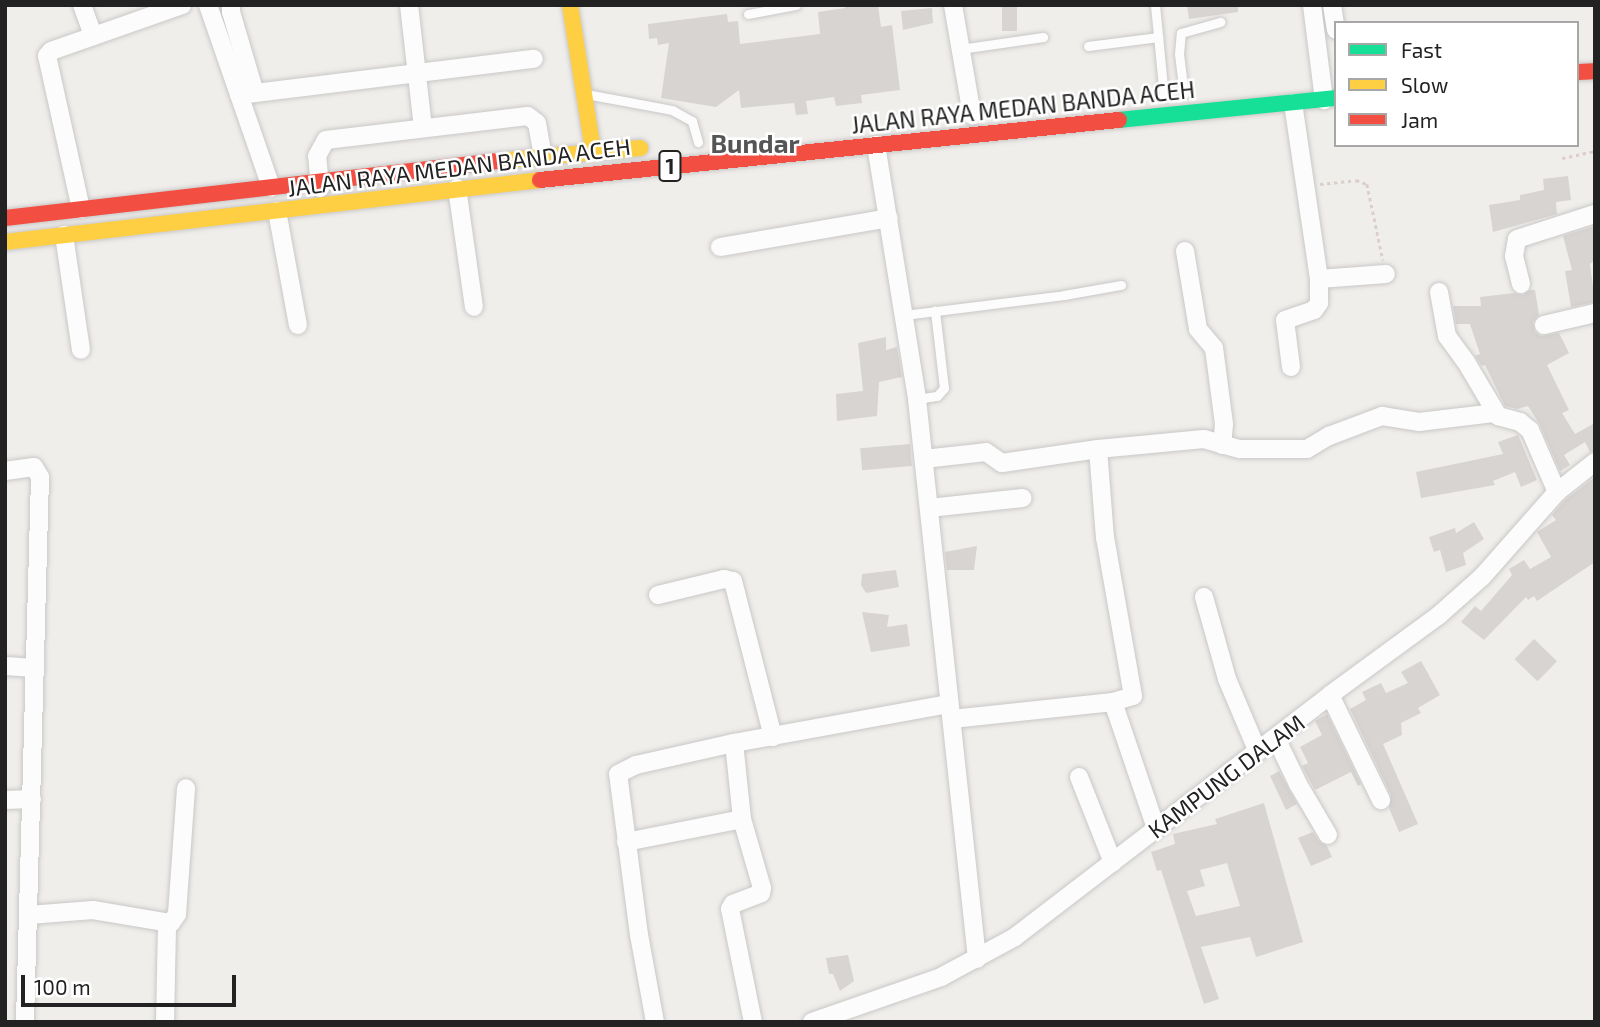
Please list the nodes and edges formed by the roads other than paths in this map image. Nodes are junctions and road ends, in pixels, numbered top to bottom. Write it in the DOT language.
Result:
graph roads {
  1 [pos="82,5"];
  2 [pos="182,5"];
  3 [pos="208,5"];
  4 [pos="231,5"];
  5 [pos="409,5"];
  6 [pos="570,5"];
  7 [pos="796,5"];
  8 [pos="953,5"];
  9 [pos="1155,5"];
  10 [pos="1312,5"];
  11 [pos="748,14"];
  12 [pos="1220,22"];
  13 [pos="93,36"];
  14 [pos="1043,37"];
  15 [pos="1158,37"];
  16 [pos="1088,46"];
  17 [pos="960,48"];
  18 [pos="534,59"];
  19 [pos="414,71"];
  20 [pos="1321,78"];
  21 [pos="1191,93"];
  22 [pos="247,94"];
  23 [pos="584,94"];
  24 [pos="1158,96"];
  25 [pos="1330,99"];
  26 [pos="1293,103"];
  27 [pos="972,115"];
  28 [pos="423,127"];
  29 [pos="719,140"];
  30 [pos="698,142"];
  31 [pos="677,144"];
  32 [pos="876,145"];
  33 [pos="655,147"];
  34 [pos="593,152"];
  35 [pos="543,156"];
  36 [pos="700,162"];
  37 [pos="319,182"];
  38 [pos="271,187"];
  39 [pos="457,188"];
  40 [pos="323,204"];
  41 [pos="81,209"];
  42 [pos="277,211"];
  43 [pos="1595,214"];
  44 [pos="5,218"];
  45 [pos="889,218"];
  46 [pos="64,235"];
  47 [pos="5,242"];
  48 [pos="720,247"];
  49 [pos="1185,251"];
  50 [pos="1386,275"];
  51 [pos="1319,279"];
  52 [pos="1521,284"];
  53 [pos="1121,285"];
  54 [pos="1439,292"];
  55 [pos="474,307"];
  56 [pos="935,311"];
  57 [pos="1595,313"];
  58 [pos="904,315"];
  59 [pos="298,325"];
  60 [pos="1544,325"];
  61 [pos="81,350"];
  62 [pos="1291,367"];
  63 [pos="917,399"];
  64 [pos="1495,413"];
  65 [pos="1222,445"];
  66 [pos="1098,449"];
  67 [pos="924,459"];
  68 [pos="1595,462"];
  69 [pos="5,471"];
  70 [pos="1557,492"];
  71 [pos="1022,498"];
  72 [pos="929,508"];
  73 [pos="658,595"];
  74 [pos="1204,597"];
  75 [pos="5,666"];
  76 [pos="35,668"];
  77 [pos="1330,695"];
  78 [pos="1113,702"];
  79 [pos="950,711"];
  80 [pos="773,737"];
  81 [pos="1276,738"];
  82 [pos="734,743"];
  83 [pos="1258,752"];
  84 [pos="1079,777"];
  85 [pos="186,788"];
  86 [pos="32,799"];
  87 [pos="5,800"];
  88 [pos="1381,800"];
  89 [pos="742,819"];
  90 [pos="1156,828"];
  91 [pos="1328,835"];
  92 [pos="626,842"];
  93 [pos="1113,863"];
  94 [pos="29,915"];
  95 [pos="167,925"];
  96 [pos="977,959"];
  97 [pos="25,1022"];
  98 [pos="165,1022"];
  99 [pos="655,1022"];
  100 [pos="753,1022"];
  101 [pos="812,1022"];
  1 -- 13 [label="street"];
  2 -- 13 [label="street"];
  3 -- 22 [label="street"];
  4 -- 22 [label="street"];
  5 -- 19 [label="street"];
  6 -- 23 [label="main road"];
  7 -- 11 [label="lane"];
  8 -- 17 [label="street"];
  9 -- 15 [label="lane"];
  10 -- 20 [label="street"];
  12 -- 21 [label="lane"];
  13 -- 41 [label="street"];
  14 -- 17 [label="lane"];
  15 -- 16 [label="lane"];
  15 -- 24 [label="lane"];
  17 -- 27 [label="street"];
  18 -- 19 [label="street"];
  19 -- 22 [label="street"];
  19 -- 28 [label="street"];
  20 -- 25 [label="street"];
  21 -- 24 [label="main road, JALAN RAYA MEDAN BANDA ACEH"];
  22 -- 38 [label="street"];
  23 -- 30 [label="lane"];
  23 -- 34 [label="main road"];
  25 -- 26 [label="main road, JALAN RAYA MEDAN BANDA ACEH / 1"];
  26 -- 32 [label="main road, JALAN RAYA MEDAN BANDA ACEH / 1"];
  26 -- 51 [label="street"];
  28 -- 35 [label="street"];
  28 -- 37 [label="street"];
  29 -- 30 [label="main road, 1"];
  30 -- 31 [label="main road, 1"];
  30 -- 36 [label="main road"];
  32 -- 36 [label="main road, JALAN RAYA MEDAN BANDA ACEH / 1"];
  32 -- 45 [label="street"];
  33 -- 34 [label="main road, JALAN RAYA MEDAN BANDA ACEH / 1"];
  34 -- 35 [label="main road, JALAN RAYA MEDAN BANDA ACEH / 1"];
  35 -- 37 [label="main road, JALAN RAYA MEDAN BANDA ACEH / 1"];
  36 -- 39 [label="main road, JALAN RAYA MEDAN BANDA ACEH / 1"];
  37 -- 38 [label="main road, JALAN RAYA MEDAN BANDA ACEH / 1"];
  37 -- 40 [label="street"];
  38 -- 41 [label="main road, JALAN RAYA MEDAN BANDA ACEH / 1"];
  39 -- 40 [label="main road, JALAN RAYA MEDAN BANDA ACEH / 1"];
  39 -- 55 [label="street"];
  40 -- 42 [label="main road, JALAN RAYA MEDAN BANDA ACEH / 1"];
  41 -- 44 [label="main road, JALAN RAYA MEDAN BANDA ACEH / 1"];
  42 -- 46 [label="main road, JALAN RAYA MEDAN BANDA ACEH / 1"];
  42 -- 59 [label="street"];
  43 -- 52 [label="street"];
  45 -- 48 [label="street"];
  45 -- 58 [label="street"];
  46 -- 47 [label="main road, JALAN RAYA MEDAN BANDA ACEH / 1"];
  46 -- 61 [label="street"];
  49 -- 65 [label="street"];
  50 -- 51 [label="street"];
  51 -- 62 [label="street"];
  53 -- 56 [label="lane"];
  54 -- 64 [label="street"];
  56 -- 58 [label="lane"];
  56 -- 63 [label="lane"];
  57 -- 60 [label="street"];
  58 -- 63 [label="street"];
  63 -- 67 [label="street"];
  64 -- 65 [label="street"];
  64 -- 70 [label="street"];
  65 -- 66 [label="street"];
  66 -- 67 [label="street"];
  66 -- 78 [label="street"];
  67 -- 72 [label="street"];
  68 -- 70 [label="street, KAMPUNG DALAM"];
  69 -- 76 [label="street"];
  70 -- 77 [label="street, KAMPUNG DALAM"];
  71 -- 72 [label="street"];
  72 -- 79 [label="street"];
  73 -- 80 [label="street"];
  74 -- 83 [label="street"];
  75 -- 76 [label="street"];
  76 -- 86 [label="street"];
  77 -- 81 [label="street, KAMPUNG DALAM"];
  77 -- 88 [label="street"];
  78 -- 79 [label="street"];
  78 -- 90 [label="street"];
  79 -- 80 [label="street"];
  79 -- 96 [label="street"];
  80 -- 82 [label="street"];
  81 -- 83 [label="street, KAMPUNG DALAM"];
  81 -- 91 [label="street"];
  82 -- 89 [label="street"];
  82 -- 92 [label="street"];
  83 -- 90 [label="street, KAMPUNG DALAM"];
  84 -- 93 [label="street"];
  85 -- 95 [label="street"];
  86 -- 87 [label="street"];
  86 -- 94 [label="street"];
  89 -- 92 [label="street"];
  89 -- 100 [label="street"];
  90 -- 93 [label="street, KAMPUNG DALAM"];
  92 -- 99 [label="street"];
  93 -- 96 [label="street, KAMPUNG DALAM"];
  94 -- 95 [label="street"];
  94 -- 97 [label="street"];
  95 -- 98 [label="street"];
  96 -- 101 [label="street, KAMPUNG DALAM"];
}
